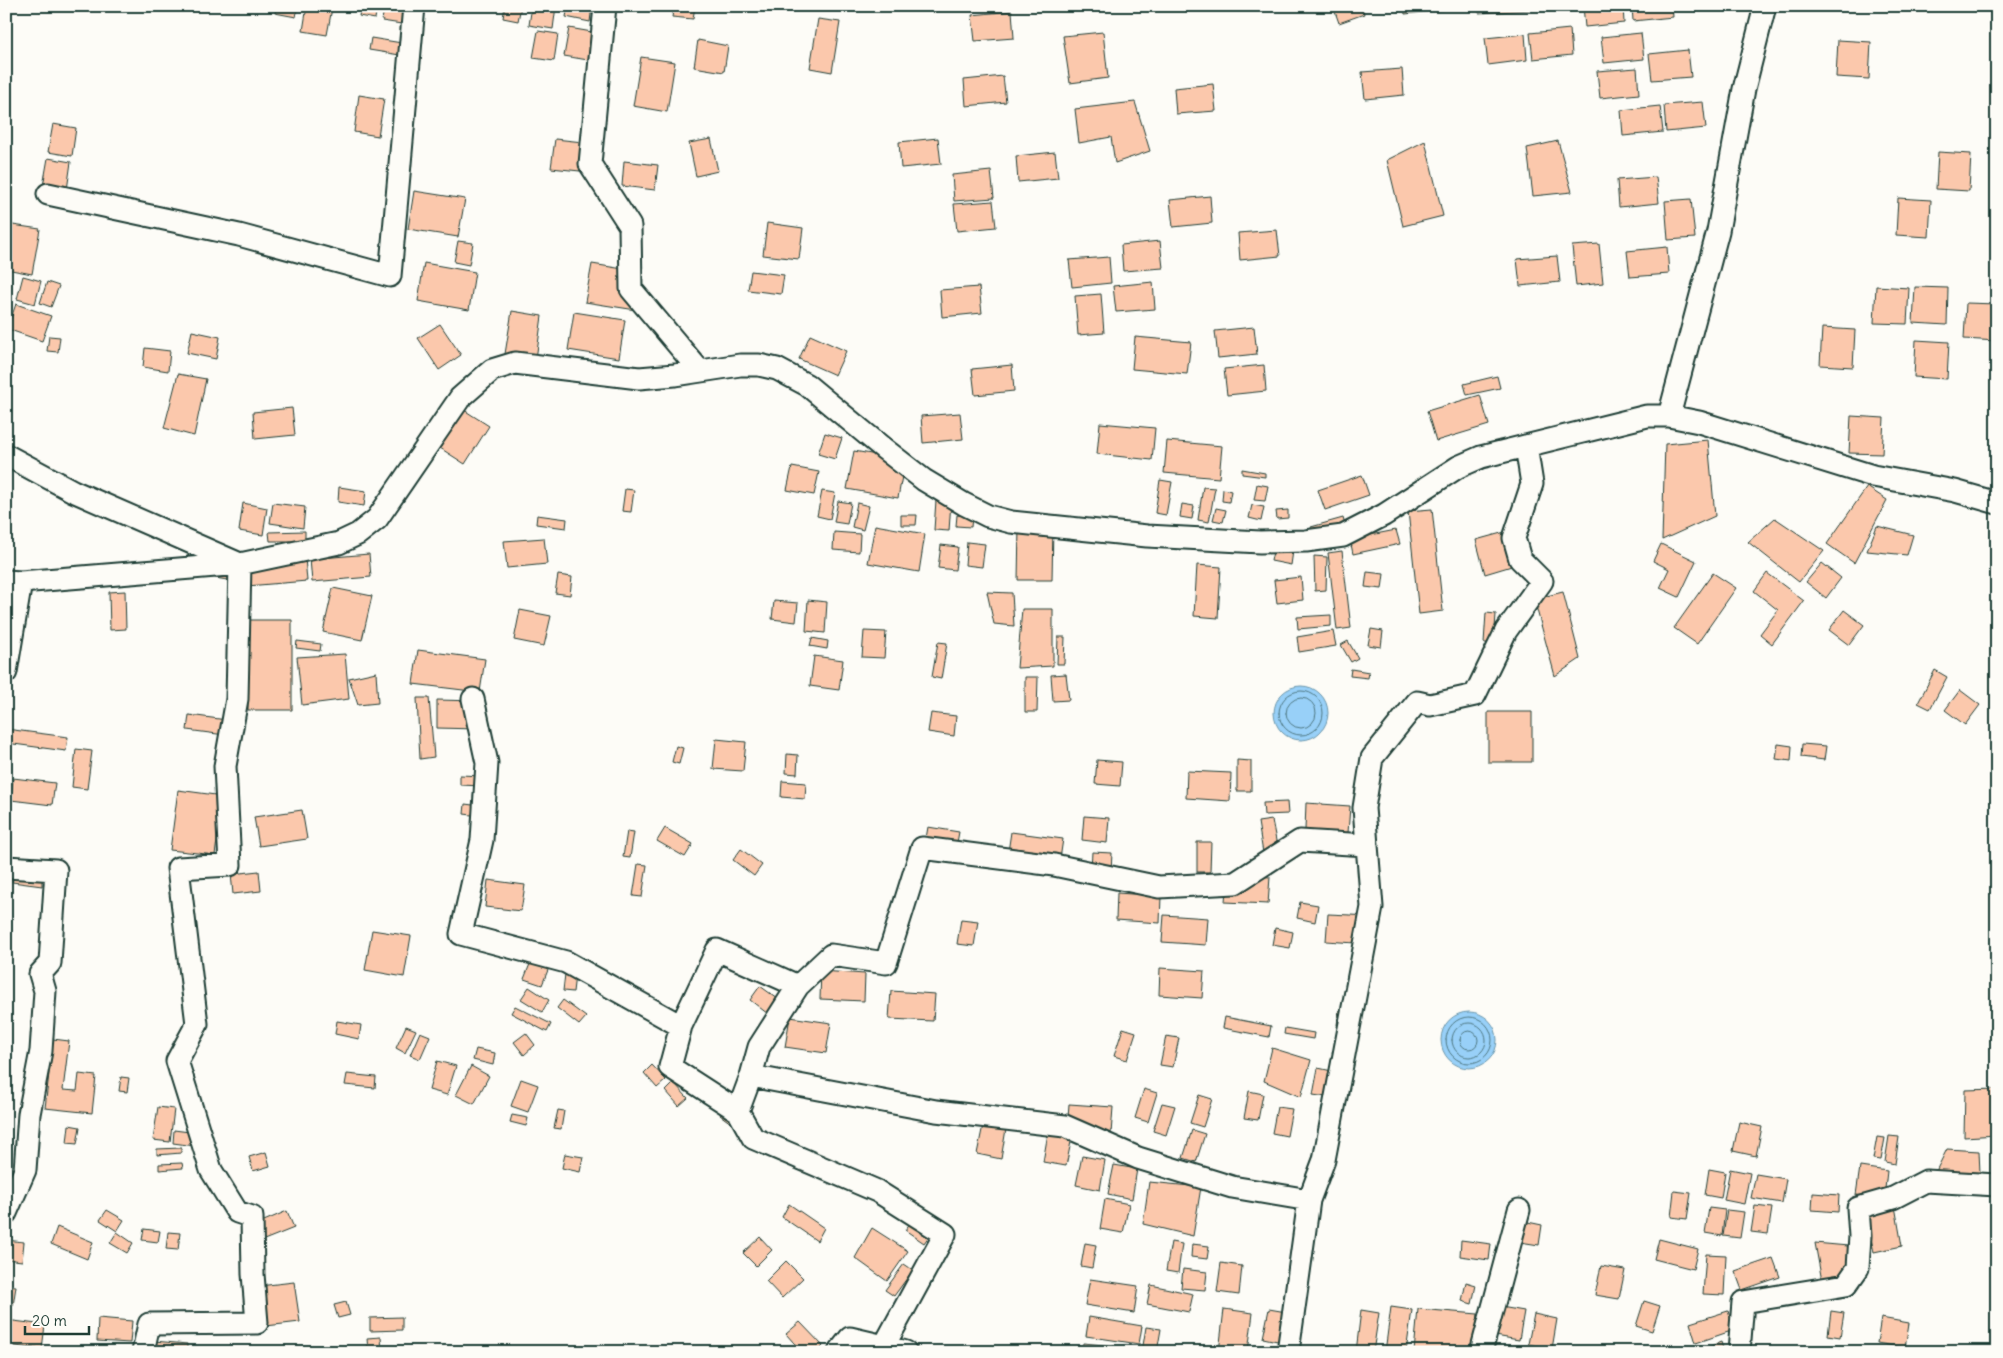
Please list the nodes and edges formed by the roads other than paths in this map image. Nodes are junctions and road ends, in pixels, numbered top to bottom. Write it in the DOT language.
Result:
graph roads {
  1 [pos="414,6"];
  2 [pos="605,6"];
  3 [pos="1765,6"];
  4 [pos="48,194"];
  5 [pos="699,370"];
  6 [pos="1669,416"];
  7 [pos="1526,446"];
  8 [pos="6,455"];
  9 [pos="1997,503"];
  10 [pos="240,564"];
  11 [pos="14,582"];
  12 [pos="6,672"];
  13 [pos="473,699"];
  14 [pos="1367,845"];
  15 [pos="6,867"];
  16 [pos="798,986"];
  17 [pos="681,1026"];
  18 [pos="751,1076"];
  19 [pos="738,1111"];
  20 [pos="1997,1185"];
  21 [pos="1309,1200"];
  22 [pos="1519,1210"];
  23 [pos="6,1213"];
  24 [pos="884,1346"];
  25 [pos="144,1352"];
  26 [pos="839,1352"];
  27 [pos="906,1352"];
  28 [pos="1288,1352"];
  29 [pos="1481,1352"];
  30 [pos="1739,1352"];
  1 -- 4 [label="street"];
  2 -- 5 [label="street"];
  3 -- 6 [label="street"];
  5 -- 7 [label="street"];
  5 -- 10 [label="street"];
  6 -- 7 [label="street"];
  6 -- 9 [label="street"];
  7 -- 14 [label="street"];
  8 -- 10 [label="street"];
  10 -- 11 [label="street"];
  10 -- 25 [label="street"];
  11 -- 12 [label="street"];
  13 -- 17 [label="street"];
  14 -- 16 [label="street"];
  14 -- 21 [label="street"];
  15 -- 23 [label="street"];
  16 -- 17 [label="street"];
  16 -- 18 [label="street"];
  17 -- 19 [label="street"];
  18 -- 19 [label="street"];
  18 -- 21 [label="street"];
  19 -- 24 [label="street"];
  20 -- 30 [label="street"];
  21 -- 28 [label="street"];
  22 -- 29 [label="street"];
  24 -- 26 [label="street"];
  24 -- 27 [label="street"];
}
